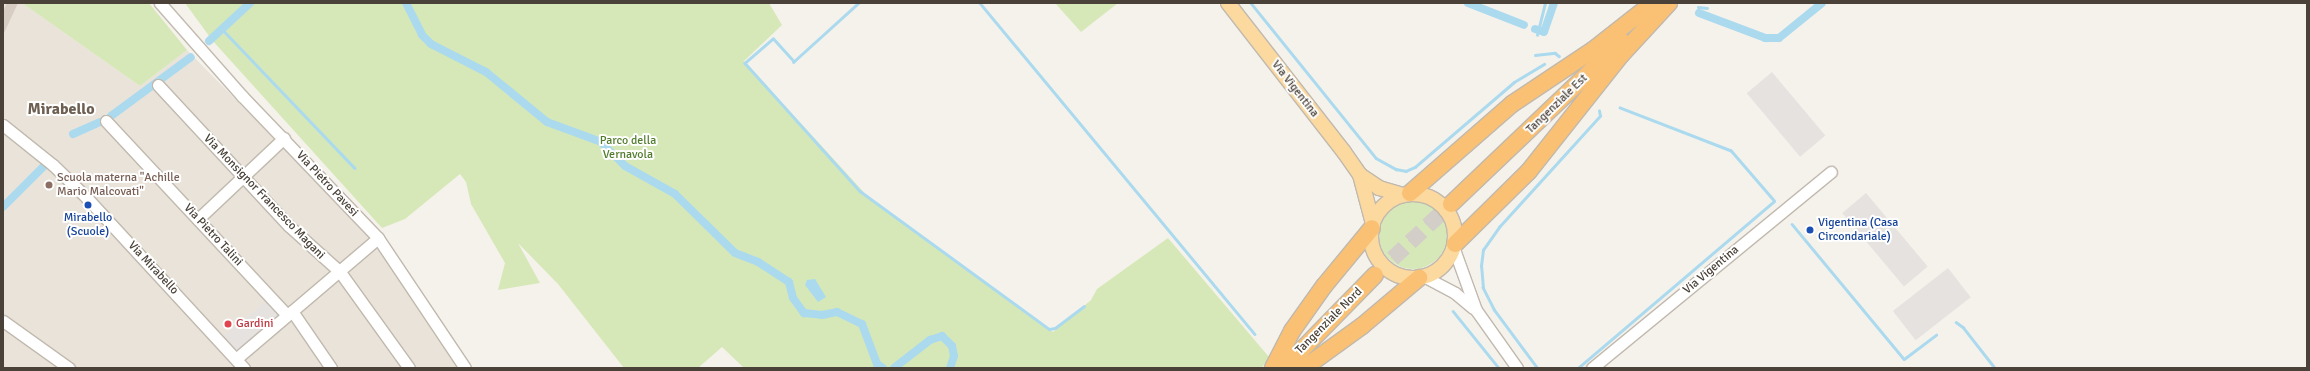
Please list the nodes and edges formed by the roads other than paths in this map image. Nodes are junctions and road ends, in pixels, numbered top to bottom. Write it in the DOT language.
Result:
graph roads {
  1 [pos="161,3"];
  2 [pos="1228,3"];
  3 [pos="1653,3"];
  4 [pos="1662,3"];
  5 [pos="1669,3"];
  6 [pos="158,85"];
  7 [pos="106,121"];
  8 [pos="3,125"];
  9 [pos="284,138"];
  10 [pos="1831,172"];
  11 [pos="1360,175"];
  12 [pos="244,176"];
  13 [pos="1407,194"];
  14 [pos="1451,204"];
  15 [pos="198,219"];
  16 [pos="1372,226"];
  17 [pos="378,238"];
  18 [pos="1454,246"];
  19 [pos="340,272"];
  20 [pos="1375,275"];
  21 [pos="1422,277"];
  22 [pos="1476,310"];
  23 [pos="290,313"];
  24 [pos="3,321"];
  25 [pos="241,363"];
  26 [pos="69,368"];
  27 [pos="331,368"];
  28 [pos="409,368"];
  29 [pos="465,368"];
  30 [pos="1273,368"];
  31 [pos="1284,368"];
  32 [pos="1304,368"];
  33 [pos="1516,368"];
  34 [pos="1592,368"];
  1 -- 9 [label="street, Via Pietro Pavesi"];
  2 -- 11 [label="main road, Via Vigentina"];
  3 -- 13 [label="highway"];
  4 -- 14 [label="highway, Tangenziale Est"];
  5 -- 18 [label="highway"];
  6 -- 12 [label="street, Via Monsignor Francesco Magani"];
  7 -- 15 [label="street, Via Pietro Talini"];
  8 -- 25 [label="street, Via Mirabello"];
  9 -- 12 [label="street"];
  9 -- 17 [label="street, Via Pietro Pavesi"];
  10 -- 34 [label="street, Via Vigentina"];
  11 -- 13 [label="main road, Via Vigentina"];
  11 -- 16 [label="main road, Via Vigentina"];
  12 -- 15 [label="street"];
  12 -- 19 [label="street, Via Monsignor Francesco Magani"];
  13 -- 16 [label="main road"];
  13 -- 18 [label="main road, Via Vigentina"];
  15 -- 23 [label="street, Via Pietro Talini"];
  16 -- 21 [label="main road, Via Vigentina"];
  16 -- 30 [label="highway"];
  17 -- 19 [label="street"];
  17 -- 29 [label="street, Via Pietro Pavesi"];
  18 -- 21 [label="main road"];
  18 -- 22 [label="street, Via Vigentina"];
  19 -- 23 [label="street"];
  19 -- 28 [label="street, Via Monsignor Francesco Magani"];
  20 -- 31 [label="highway, Tangenziale Nord"];
  21 -- 22 [label="street, Via Vigentina"];
  21 -- 32 [label="highway"];
  22 -- 33 [label="street, Via Vigentina"];
  23 -- 25 [label="street"];
  23 -- 27 [label="street, Via Pietro Talini"];
  24 -- 26 [label="street"];
}
